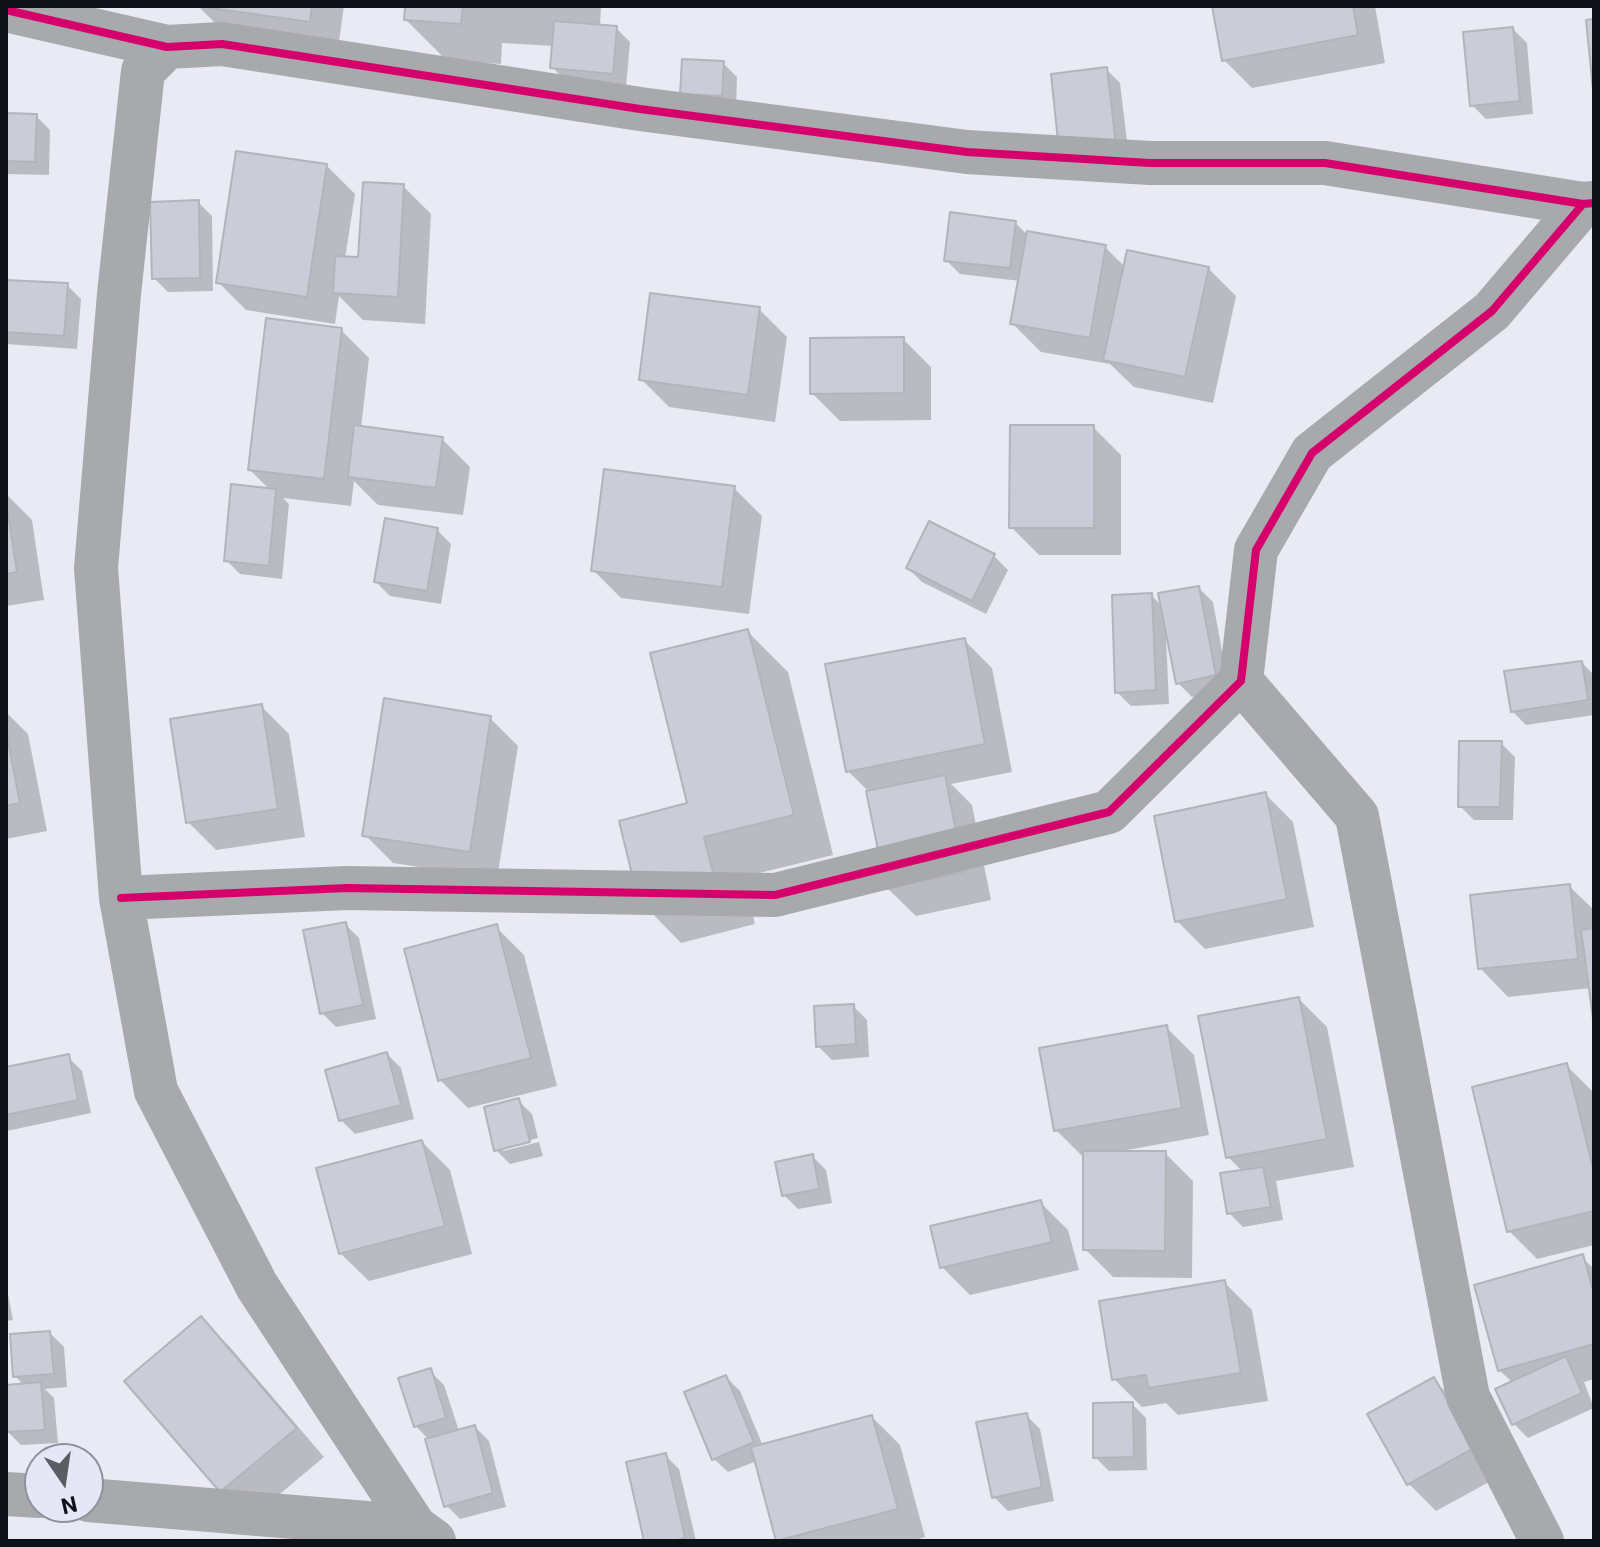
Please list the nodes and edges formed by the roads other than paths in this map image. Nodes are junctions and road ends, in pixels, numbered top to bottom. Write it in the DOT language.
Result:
graph roads {
  1 [pos="6,10"];
  2 [pos="167,47"];
  3 [pos="1588,204"];
  4 [pos="1241,681"];
  5 [pos="121,898"];
  6 [pos="104,1504"];
  7 [pos="181,1524"];
  8 [pos="424,1534"];
  9 [pos="1542,1541"];
  1 -- 2 [label="street"];
  2 -- 3 [label="street"];
  2 -- 5 [label="street"];
  3 -- 4 [label="street"];
  4 -- 5 [label="street"];
  4 -- 9 [label="street"];
  5 -- 8 [label="street"];
  6 -- 7 [label="street"];
  7 -- 8 [label="street"];
}
